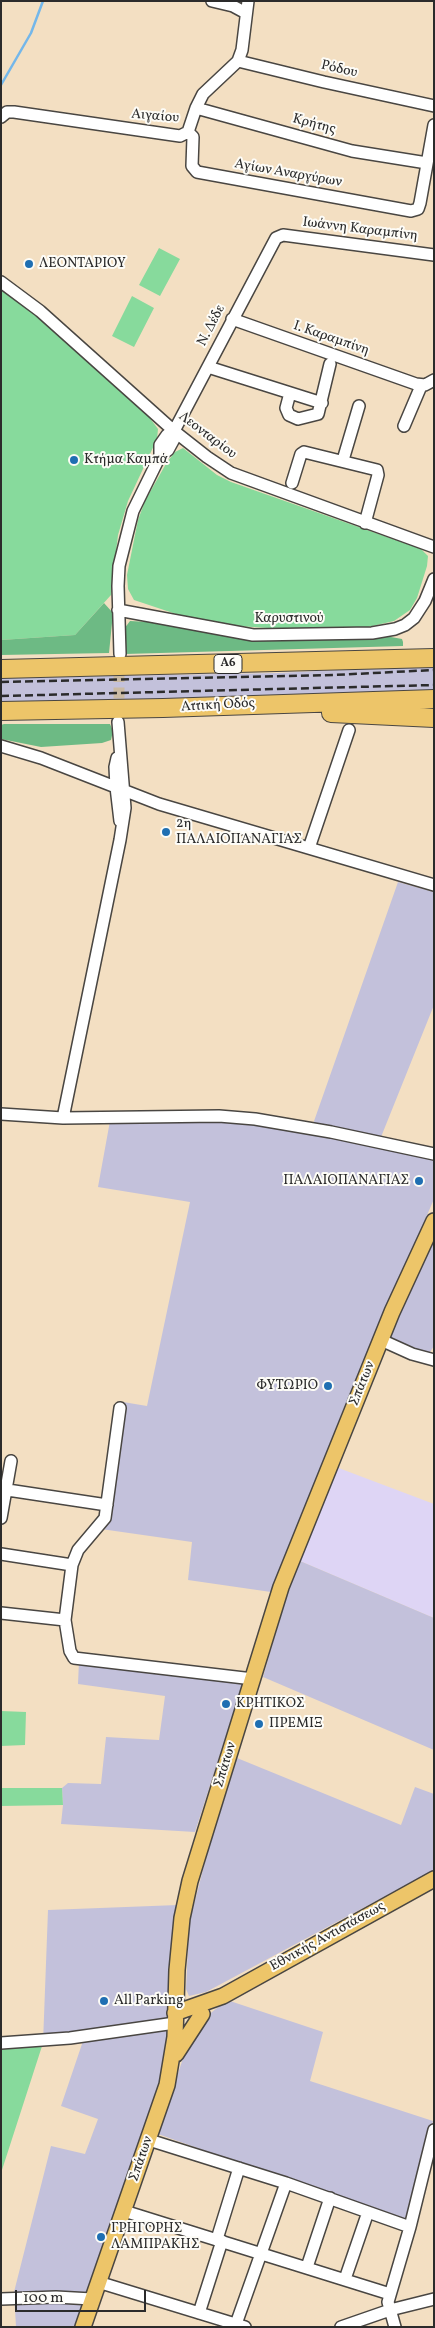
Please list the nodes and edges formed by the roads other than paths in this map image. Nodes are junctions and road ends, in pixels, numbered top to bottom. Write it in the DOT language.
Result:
graph roads {
  1 [pos="212,1"];
  2 [pos="248,1"];
  3 [pos="246,14"];
  4 [pos="238,61"];
  5 [pos="434,106"];
  6 [pos="196,108"];
  7 [pos="1,117"];
  8 [pos="434,125"];
  9 [pos="188,132"];
  10 [pos="428,163"];
  11 [pos="283,235"];
  12 [pos="434,255"];
  13 [pos="1,282"];
  14 [pos="232,319"];
  15 [pos="330,364"];
  16 [pos="208,367"];
  17 [pos="434,380"];
  18 [pos="421,386"];
  19 [pos="290,393"];
  20 [pos="322,403"];
  21 [pos="359,406"];
  22 [pos="404,426"];
  23 [pos="173,433"];
  24 [pos="343,460"];
  25 [pos="292,483"];
  26 [pos="365,523"];
  27 [pos="434,547"];
  28 [pos="434,579"];
  29 [pos="118,610"];
  30 [pos="434,650"];
  31 [pos="120,654"];
  32 [pos="434,658"];
  33 [pos="355,660"];
  34 [pos="1,669"];
  35 [pos="434,699"];
  36 [pos="163,708"];
  37 [pos="1,711"];
  38 [pos="434,718"];
  39 [pos="118,722"];
  40 [pos="349,730"];
  41 [pos="1,746"];
  42 [pos="120,788"];
  43 [pos="309,848"];
  44 [pos="434,885"];
  45 [pos="1,1114"];
  46 [pos="63,1118"];
  47 [pos="434,1154"];
  48 [pos="434,1221"];
  49 [pos="381,1340"];
  50 [pos="434,1360"];
  51 [pos="120,1408"];
  52 [pos="11,1461"];
  53 [pos="4,1490"];
  54 [pos="107,1504"];
  55 [pos="1,1518"];
  56 [pos="1,1554"];
  57 [pos="72,1565"];
  58 [pos="1,1613"];
  59 [pos="65,1620"];
  60 [pos="253,1679"];
  61 [pos="434,1880"];
  62 [pos="222,1996"];
  63 [pos="202,2014"];
  64 [pos="175,2018"];
  65 [pos="1,2043"];
  66 [pos="172,2062"];
  67 [pos="434,2130"];
  68 [pos="148,2140"];
  69 [pos="239,2168"];
  70 [pos="286,2183"];
  71 [pos="330,2198"];
  72 [pos="124,2211"];
  73 [pos="368,2212"];
  74 [pos="410,2227"];
  75 [pos="219,2240"];
  76 [pos="261,2253"];
  77 [pos="307,2267"];
  78 [pos="345,2279"];
  79 [pos="98,2282"];
  80 [pos="390,2294"];
  81 [pos="1,2299"];
  82 [pos="92,2299"];
  83 [pos="434,2299"];
  84 [pos="390,2310"];
  85 [pos="199,2313"];
  86 [pos="240,2325"];
  87 [pos="348,2326"];
  88 [pos="83,2327"];
  89 [pos="395,2327"];
  1 -- 3 [label="street"];
  2 -- 3 [label="street"];
  3 -- 4 [label="street"];
  4 -- 5 [label="street, Ρόδου"];
  4 -- 6 [label="street, Αιγαίου"];
  6 -- 9 [label="street, Αιγαίου"];
  6 -- 10 [label="street, Κρήτης"];
  7 -- 9 [label="street, Αιγαίου"];
  8 -- 10 [label="street"];
  9 -- 10 [label="street, Αγίων Αναργύρων"];
  11 -- 12 [label="street, Ιωάννη Καραμπίνη"];
  11 -- 14 [label="street, Ν. Δέδε"];
  13 -- 23 [label="street, Λεονταρίου"];
  14 -- 16 [label="street, Ν. Δέδε"];
  14 -- 18 [label="street, Ι. Καραμπίνη"];
  15 -- 20 [label="street"];
  16 -- 19 [label="street"];
  16 -- 23 [label="street, Ν. Δέδε"];
  17 -- 18 [label="street"];
  18 -- 22 [label="street"];
  19 -- 20 [label="street"];
  19 -- 20 [label="street"];
  21 -- 24 [label="street"];
  23 -- 26 [label="street, Λεονταρίου"];
  23 -- 29 [label="street, Ν. Δέδε"];
  24 -- 25 [label="street"];
  24 -- 26 [label="street"];
  26 -- 27 [label="street, Λεονταρίου"];
  28 -- 29 [label="street, Καρυστινού"];
  29 -- 31 [label="street, Ν. Δέδε"];
  30 -- 33 [label="highway"];
  32 -- 33 [label="highway, Α6"];
  33 -- 34 [label="highway, Α6"];
  35 -- 36 [label="highway, Αττική Οδός"];
  36 -- 37 [label="highway, Αττική Οδός"];
  36 -- 38 [label="highway"];
  39 -- 42 [label="street"];
  40 -- 43 [label="street"];
  41 -- 42 [label="street"];
  42 -- 43 [label="street"];
  42 -- 46 [label="street"];
  43 -- 44 [label="street"];
  45 -- 46 [label="street"];
  46 -- 47 [label="street"];
  48 -- 49 [label="main road, Σπάτων"];
  49 -- 50 [label="street"];
  49 -- 60 [label="main road, Σπάτων"];
  51 -- 54 [label="street"];
  52 -- 53 [label="street"];
  53 -- 54 [label="street"];
  53 -- 55 [label="street"];
  54 -- 57 [label="street"];
  56 -- 57 [label="street"];
  57 -- 59 [label="street"];
  58 -- 59 [label="street"];
  59 -- 60 [label="street"];
  60 -- 64 [label="main road, Σπάτων"];
  61 -- 62 [label="main road, Εθνικής Αντιστάσεως"];
  62 -- 63 [label="main road, Εθνικής Αντιστάσεως"];
  62 -- 64 [label="main road, Εθνικής Αντιστάσεως"];
  63 -- 64 [label="main road"];
  63 -- 66 [label="main road, Εθνικής Αντιστάσεως"];
  64 -- 65 [label="street"];
  64 -- 66 [label="main road, Σπάτων"];
  66 -- 68 [label="main road, Σπάτων"];
  67 -- 74 [label="street"];
  68 -- 69 [label="street"];
  68 -- 72 [label="main road, Σπάτων"];
  69 -- 70 [label="street"];
  69 -- 75 [label="street"];
  70 -- 71 [label="street"];
  70 -- 76 [label="street"];
  71 -- 73 [label="street"];
  71 -- 77 [label="street"];
  72 -- 75 [label="street"];
  72 -- 79 [label="main road, Σπάτων"];
  73 -- 74 [label="street"];
  73 -- 78 [label="street"];
  74 -- 80 [label="street"];
  75 -- 76 [label="street"];
  75 -- 85 [label="street"];
  76 -- 77 [label="street"];
  76 -- 86 [label="street"];
  77 -- 78 [label="street"];
  78 -- 80 [label="street"];
  79 -- 82 [label="main road, Σπάτων"];
  79 -- 85 [label="street"];
  80 -- 84 [label="street"];
  81 -- 82 [label="street"];
  82 -- 88 [label="main road, Σπάτων"];
  83 -- 84 [label="street"];
  84 -- 87 [label="street"];
  84 -- 89 [label="street"];
  85 -- 86 [label="street"];
}
